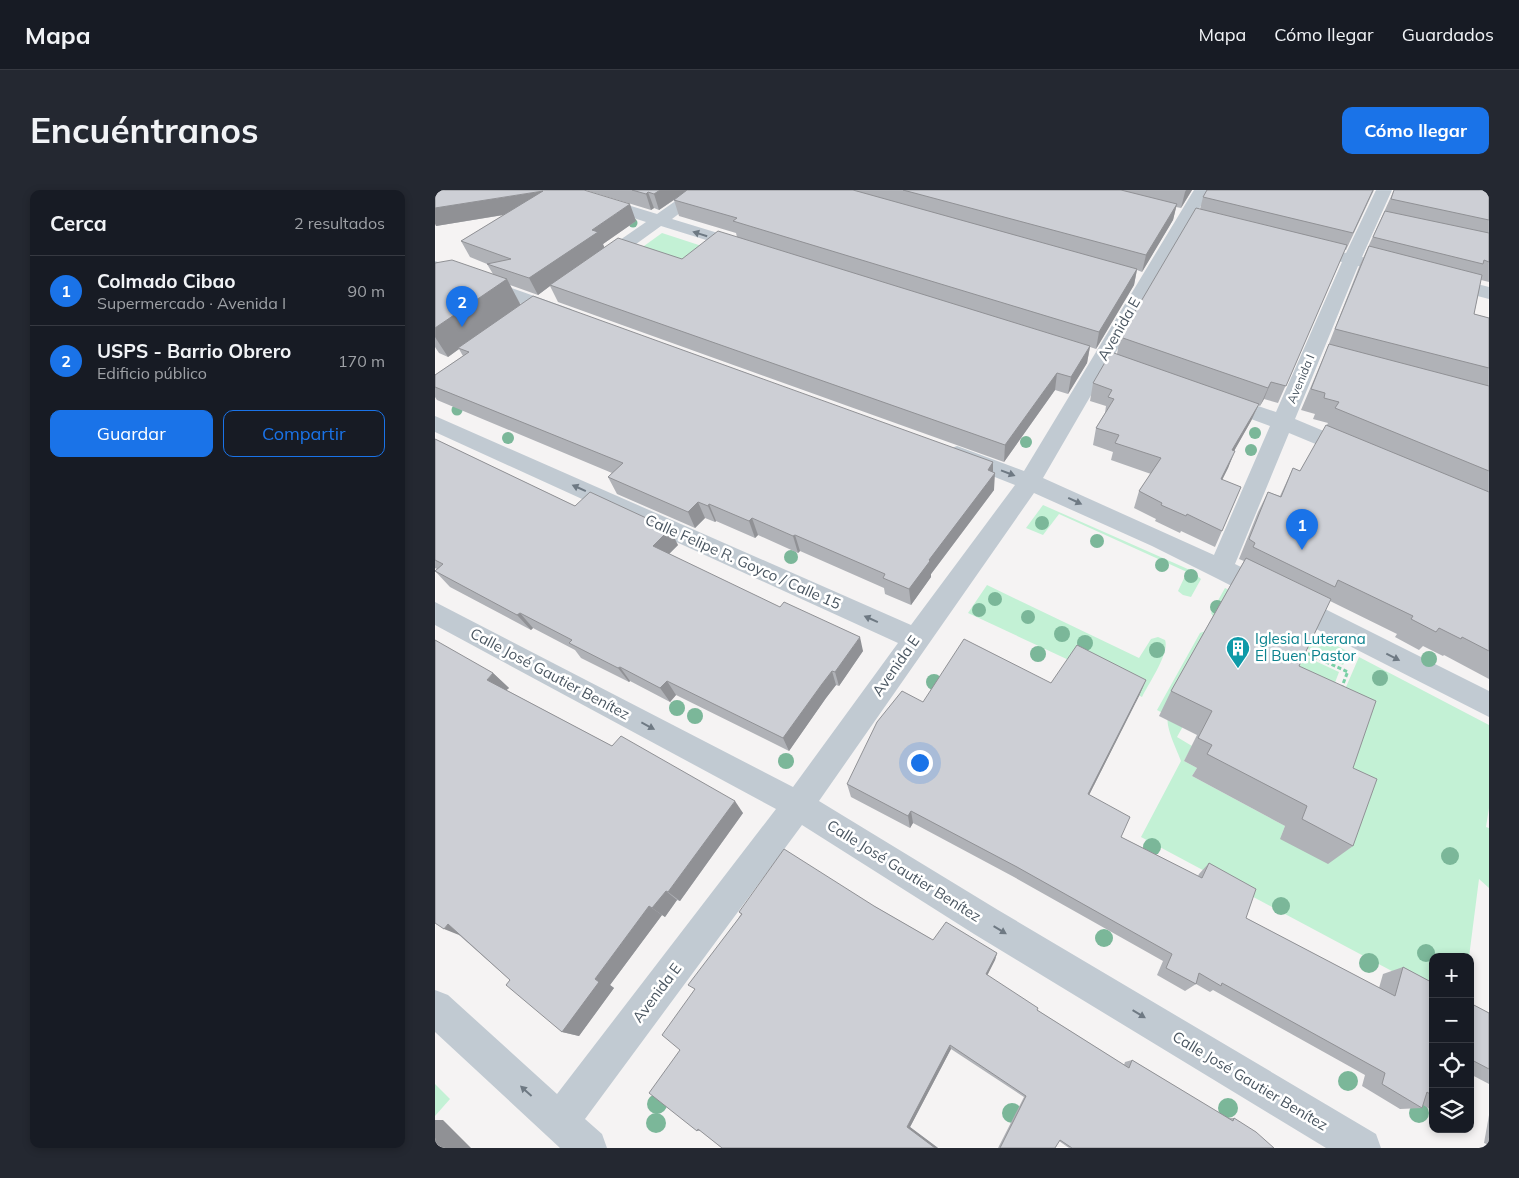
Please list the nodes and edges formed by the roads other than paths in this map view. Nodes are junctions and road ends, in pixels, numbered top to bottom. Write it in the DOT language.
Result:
graph roads {
  1 [pos="562,190"];
  2 [pos="702,190"];
  3 [pos="1201,190"];
  4 [pos="1384,190"];
  5 [pos="658,220"];
  6 [pos="1290,243"];
  7 [pos="765,254"];
  8 [pos="1352,259"];
  9 [pos="435,266"];
  10 [pos="586,272"];
  11 [pos="1489,293"];
  12 [pos="548,299"];
  13 [pos="522,317"];
  14 [pos="581,319"];
  15 [pos="1199,393"];
  16 [pos="1282,422"];
  17 [pos="435,423"];
  18 [pos="935,446"];
  19 [pos="1374,461"];
  20 [pos="1030,482"];
  21 [pos="1221,568"];
  22 [pos="435,613"];
  23 [pos="915,639"];
  24 [pos="1489,705"];
  25 [pos="798,805"];
  26 [pos="435,1008"];
  27 [pos="560,1122"];
  28 [pos="587,1148"];
  29 [pos="1362,1148"];
  1 -- 5 [label="street"];
  2 -- 5 [label="street"];
  3 -- 20 [label="street, Avenida E"];
  4 -- 8 [label="street, Avenida I"];
  7 -- 5 [label="street, one-way"];
  5 -- 10 [label="street"];
  6 -- 8 [label="street"];
  8 -- 11 [label="street"];
  8 -- 16 [label="street, Avenida I"];
  9 -- 12 [label="street"];
  12 -- 13 [label="street"];
  12 -- 14 [label="street"];
  15 -- 16 [label="street"];
  16 -- 19 [label="street"];
  16 -- 21 [label="street, Avenida I"];
  23 -- 17 [label="street, Calle Felipe R. Goyco / Calle 15, one-way"];
  18 -- 20 [label="street, one-way"];
  20 -- 21 [label="street, one-way"];
  20 -- 23 [label="street, Avenida E"];
  21 -- 24 [label="street, one-way"];
  22 -- 25 [label="street, Calle José Gautier Benítez, one-way"];
  23 -- 25 [label="street, Avenida E"];
  25 -- 27 [label="street, Avenida E"];
  25 -- 29 [label="street, Calle José Gautier Benítez, one-way"];
  27 -- 26 [label="street, one-way"];
  27 -- 28 [label="street"];
}
